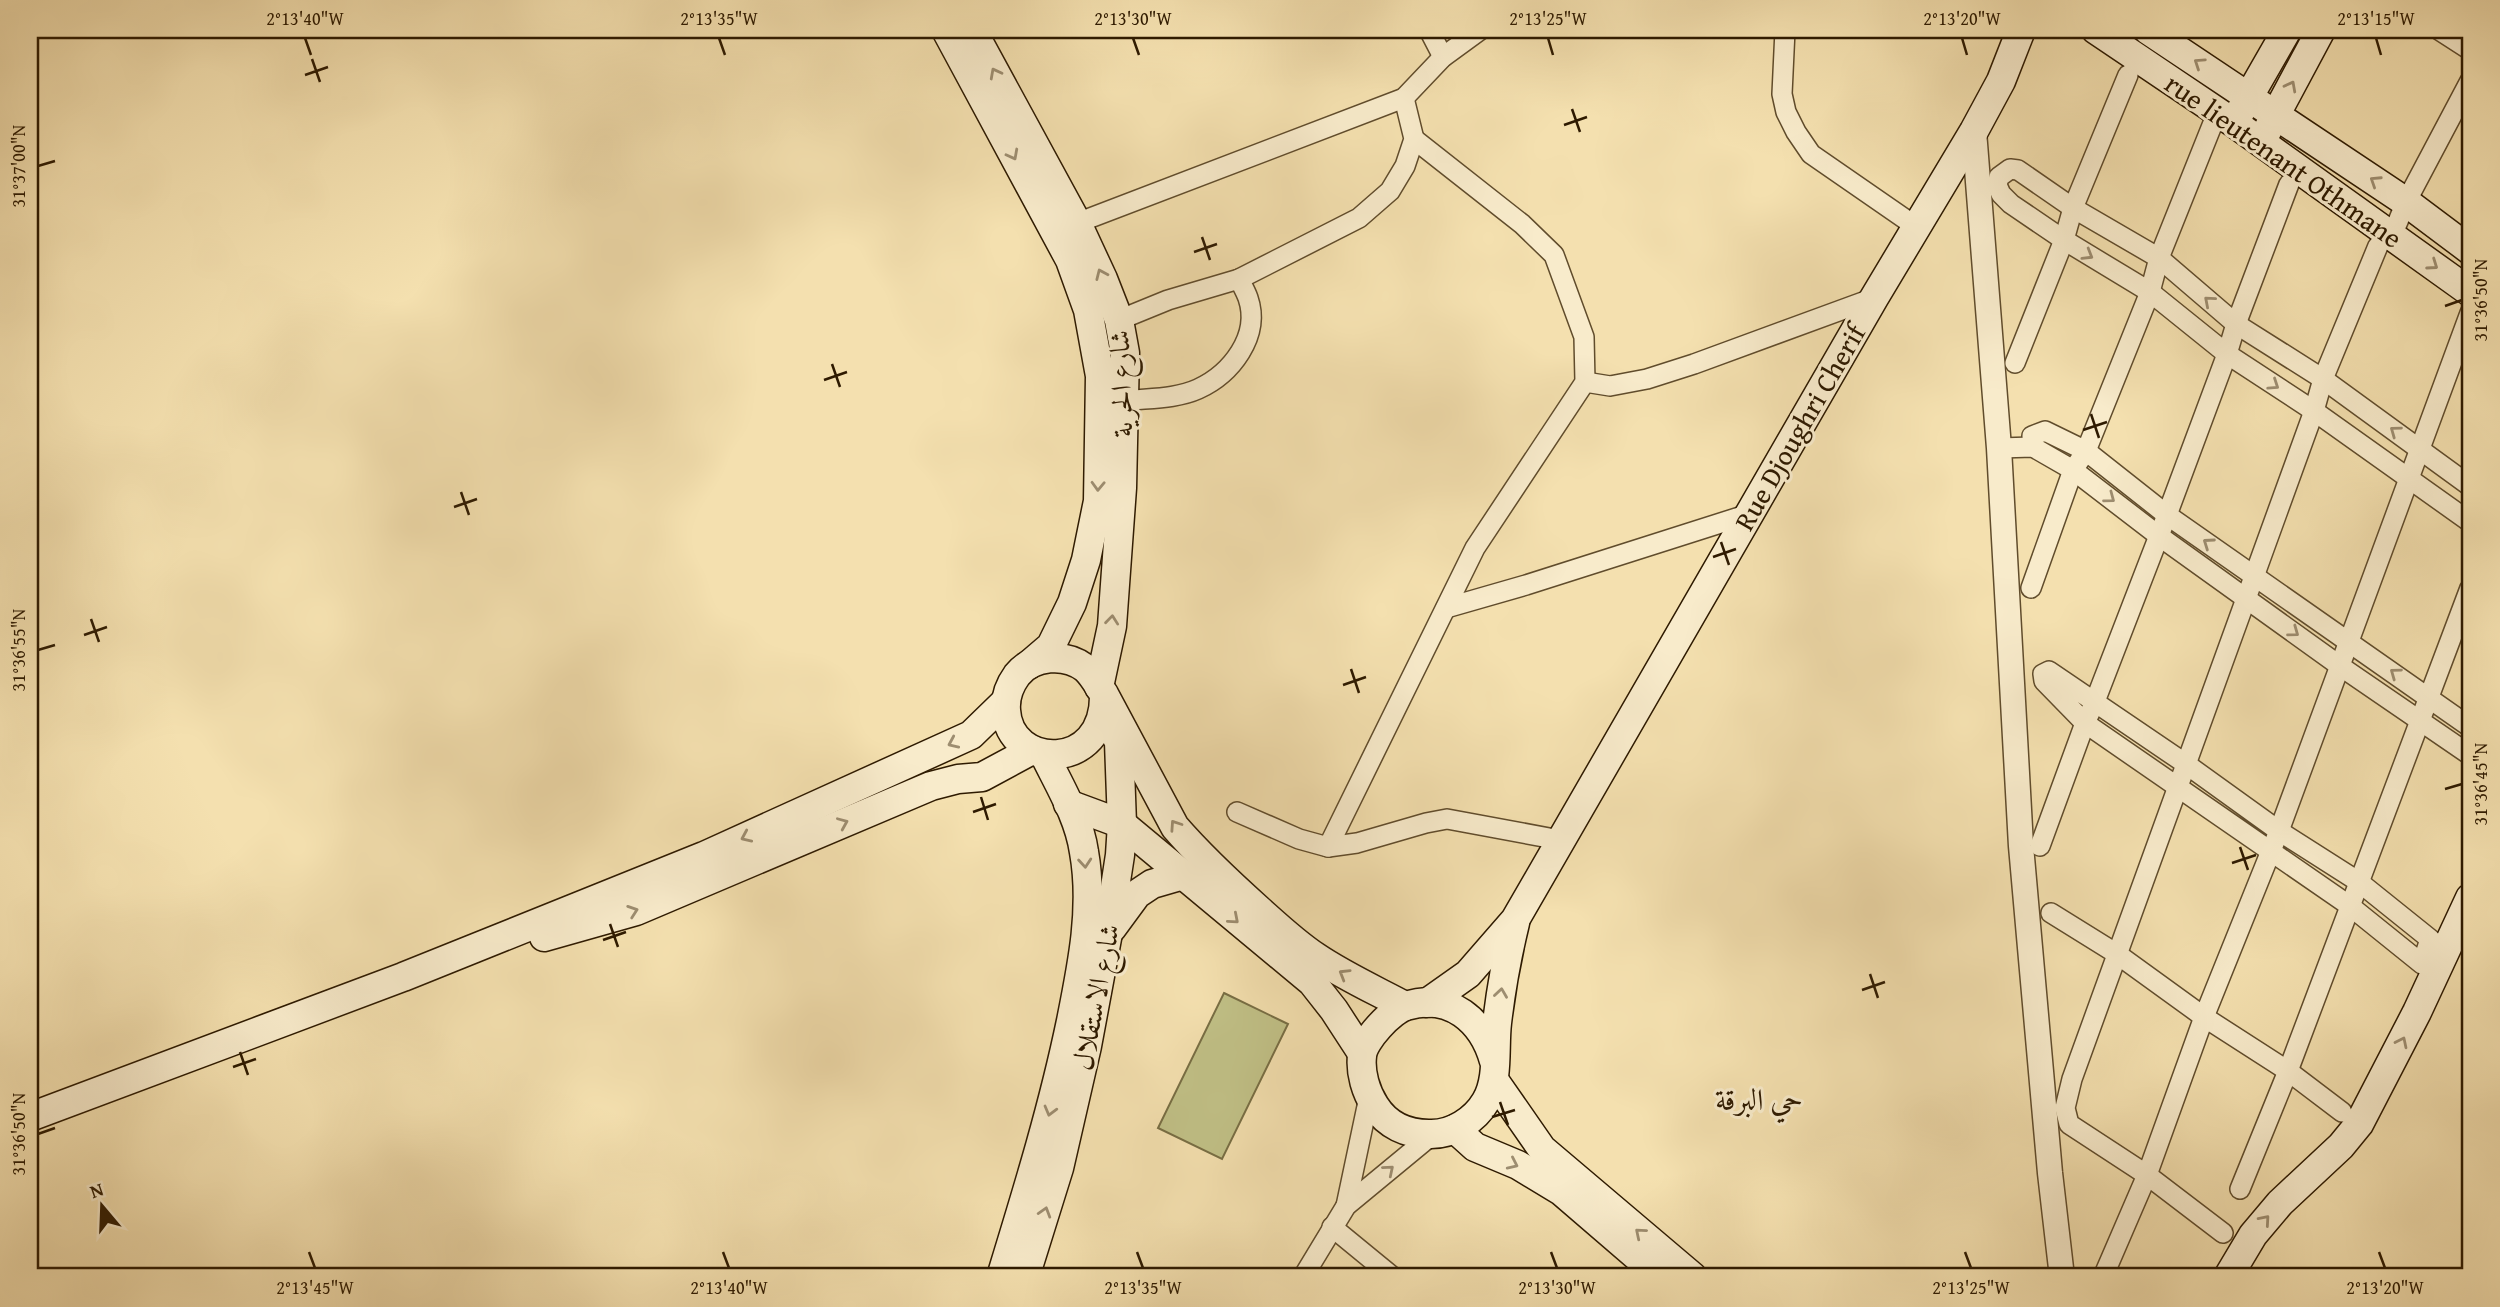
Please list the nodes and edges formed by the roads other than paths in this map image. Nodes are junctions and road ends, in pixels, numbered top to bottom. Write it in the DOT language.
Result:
graph roads {
  1 [pos="967,30"];
  2 [pos="1429,30"];
  3 [pos="1480,30"];
  4 [pos="1785,30"];
  5 [pos="1998,30"];
  6 [pos="2021,30"];
  7 [pos="2096,30"];
  8 [pos="2287,30"];
  9 [pos="2321,30"];
  10 [pos="2439,30"];
  11 [pos="2159,33"];
  12 [pos="2470,50"];
  13 [pos="1443,57"];
  14 [pos="2137,69"];
  15 [pos="2001,81"];
  16 [pos="2470,81"];
  17 [pos="2249,97"];
  18 [pos="1404,98"];
  19 [pos="2275,115"];
  20 [pos="2223,123"];
  21 [pos="1974,131"];
  22 [pos="1414,139"];
  23 [pos="2260,143"];
  24 [pos="2289,184"];
  25 [pos="2406,202"];
  26 [pos="2073,208"];
  27 [pos="1077,223"];
  28 [pos="1918,228"];
  29 [pos="2064,240"];
  30 [pos="2385,241"];
  31 [pos="2470,250"];
  32 [pos="2159,258"];
  33 [pos="1239,279"];
  34 [pos="2150,292"];
  35 [pos="2470,292"];
  36 [pos="1874,298"];
  37 [pos="2470,313"];
  38 [pos="1119,320"];
  39 [pos="2236,324"];
  40 [pos="2227,354"];
  41 [pos="2015,363"];
  42 [pos="2323,379"];
  43 [pos="1585,382"];
  44 [pos="1124,401"];
  45 [pos="2314,411"];
  46 [pos="2033,447"];
  47 [pos="1999,449"];
  48 [pos="2420,449"];
  49 [pos="2087,451"];
  50 [pos="2073,470"];
  51 [pos="2409,479"];
  52 [pos="2470,486"];
  53 [pos="1749,514"];
  54 [pos="2167,515"];
  55 [pos="2470,522"];
  56 [pos="2159,536"];
  57 [pos="2254,575"];
  58 [pos="2031,588"];
  59 [pos="2470,589"];
  60 [pos="2247,597"];
  61 [pos="1446,608"];
  62 [pos="2350,641"];
  63 [pos="1030,664"];
  64 [pos="2340,666"];
  65 [pos="2044,681"];
  66 [pos="2013,683"];
  67 [pos="1102,698"];
  68 [pos="2430,699"];
  69 [pos="1006,701"];
  70 [pos="2094,704"];
  71 [pos="2421,719"];
  72 [pos="2084,723"];
  73 [pos="2470,727"];
  74 [pos="1038,752"];
  75 [pos="2470,755"];
  76 [pos="2186,764"];
  77 [pos="2178,787"];
  78 [pos="1068,804"];
  79 [pos="1237,813"];
  80 [pos="1122,824"];
  81 [pos="2279,831"];
  82 [pos="1560,840"];
  83 [pos="2040,846"];
  84 [pos="1328,847"];
  85 [pos="2271,849"];
  86 [pos="1183,875"];
  87 [pos="2359,882"];
  88 [pos="2470,898"];
  89 [pos="2350,906"];
  90 [pos="2051,913"];
  91 [pos="1515,920"];
  92 [pos="1108,933"];
  93 [pos="2117,954"];
  94 [pos="403,977"];
  95 [pos="1416,1004"];
  96 [pos="2204,1017"];
  97 [pos="1362,1053"];
  98 [pos="1494,1070"];
  99 [pos="2288,1071"];
  100 [pos="1369,1097"];
  101 [pos="2342,1112"];
  102 [pos="30,1117"];
  103 [pos="1444,1132"];
  104 [pos="2147,1175"];
  105 [pos="2240,1188"];
  106 [pos="1346,1206"];
  107 [pos="1332,1227"];
  108 [pos="2223,1233"];
  109 [pos="1001,1277"];
  110 [pos="1025,1277"];
  111 [pos="1303,1277"];
  112 [pos="1393,1277"];
  113 [pos="1661,1277"];
  114 [pos="1693,1277"];
  115 [pos="2062,1277"];
  116 [pos="2103,1277"];
  117 [pos="2228,1277"];
  27 -- 1 [label="main road, شارع الحرية, one-way"];
  1 -- 63 [label="main road, شارع الحرية, one-way"];
  2 -- 13 [label="street"];
  3 -- 13 [label="street"];
  4 -- 28 [label="street"];
  5 -- 15 [label="main road"];
  6 -- 15 [label="main road, Rue Djoughri Cherif"];
  7 -- 14 [label="main road, rue lieutenant Othmane"];
  8 -- 17 [label="main road"];
  19 -- 9 [label="main road, one-way"];
  10 -- 12 [label="street"];
  11 -- 14 [label="street"];
  17 -- 11 [label="main road, rue lieutenant Othmane, one-way"];
  13 -- 18 [label="street"];
  14 -- 20 [label="main road, rue lieutenant Othmane"];
  14 -- 26 [label="street"];
  15 -- 21 [label="main road, Rue Djoughri Cherif"];
  16 -- 25 [label="street"];
  17 -- 19 [label="main road, rue lieutenant Othmane"];
  17 -- 20 [label="main road"];
  18 -- 22 [label="street"];
  18 -- 27 [label="street"];
  19 -- 23 [label="main road"];
  25 -- 19 [label="main road, rue lieutenant Othmane, one-way"];
  20 -- 23 [label="main road, rue lieutenant Othmane"];
  20 -- 32 [label="street"];
  21 -- 28 [label="main road, Rue Djoughri Cherif"];
  21 -- 47 [label="street"];
  22 -- 33 [label="street"];
  22 -- 43 [label="street"];
  23 -- 30 [label="main road, rue lieutenant Othmane"];
  24 -- 39 [label="street"];
  25 -- 30 [label="street"];
  25 -- 31 [label="main road, rue lieutenant Othmane"];
  26 -- 29 [label="street"];
  26 -- 29 [label="street"];
  26 -- 32 [label="street"];
  38 -- 27 [label="main road, شارع الحرية, one-way"];
  28 -- 36 [label="main road, Rue Djoughri Cherif"];
  29 -- 34 [label="street, one-way"];
  29 -- 41 [label="street"];
  30 -- 35 [label="main road, rue lieutenant Othmane, one-way"];
  30 -- 42 [label="street"];
  32 -- 34 [label="street"];
  39 -- 32 [label="street, one-way"];
  33 -- 38 [label="street"];
  33 -- 44 [label="street"];
  34 -- 40 [label="street"];
  34 -- 49 [label="street"];
  36 -- 43 [label="street"];
  36 -- 53 [label="main road, Rue Djoughri Cherif"];
  37 -- 48 [label="street"];
  38 -- 44 [label="main road, شارع الحرية"];
  39 -- 40 [label="street"];
  39 -- 42 [label="street"];
  40 -- 45 [label="street, one-way"];
  40 -- 54 [label="street"];
  42 -- 45 [label="street"];
  48 -- 42 [label="street, one-way"];
  43 -- 61 [label="street"];
  67 -- 44 [label="main road, شارع الحرية, one-way"];
  45 -- 51 [label="street"];
  45 -- 57 [label="street"];
  46 -- 47 [label="street"];
  46 -- 49 [label="street"];
  46 -- 50 [label="street"];
  47 -- 66 [label="street"];
  48 -- 51 [label="street"];
  48 -- 52 [label="street"];
  49 -- 50 [label="street"];
  49 -- 54 [label="street"];
  50 -- 56 [label="street, one-way"];
  50 -- 58 [label="street"];
  51 -- 55 [label="street"];
  51 -- 62 [label="street"];
  53 -- 61 [label="street"];
  53 -- 82 [label="main road, Rue Djoughri Cherif"];
  54 -- 56 [label="street"];
  57 -- 54 [label="street, one-way"];
  56 -- 60 [label="street"];
  56 -- 70 [label="street"];
  57 -- 60 [label="street"];
  57 -- 62 [label="street"];
  59 -- 68 [label="street"];
  60 -- 64 [label="street, one-way"];
  60 -- 76 [label="street"];
  61 -- 84 [label="street"];
  62 -- 64 [label="street"];
  68 -- 62 [label="street, one-way"];
  63 -- 67 [label="main road"];
  63 -- 69 [label="main road"];
  64 -- 71 [label="street"];
  64 -- 81 [label="street"];
  65 -- 66 [label="street"];
  65 -- 70 [label="street"];
  65 -- 72 [label="street"];
  66 -- 115 [label="street"];
  67 -- 74 [label="main road"];
  67 -- 80 [label="main road, شارع الاستقلال"];
  95 -- 67 [label="main road, one-way"];
  68 -- 71 [label="street"];
  68 -- 73 [label="street"];
  69 -- 74 [label="main road"];
  69 -- 94 [label="main road, one-way"];
  70 -- 72 [label="street"];
  70 -- 76 [label="street"];
  71 -- 75 [label="street"];
  71 -- 87 [label="street"];
  72 -- 77 [label="street"];
  72 -- 83 [label="street"];
  74 -- 78 [label="main road, شارع الاستقلال"];
  94 -- 74 [label="main road, one-way"];
  76 -- 77 [label="street"];
  76 -- 81 [label="street"];
  77 -- 85 [label="street"];
  77 -- 93 [label="street"];
  78 -- 80 [label="main road"];
  78 -- 109 [label="main road, شارع الاستقلال, one-way"];
  79 -- 84 [label="street"];
  80 -- 86 [label="main road"];
  80 -- 92 [label="main road, شارع الاستقلال"];
  81 -- 85 [label="street"];
  81 -- 87 [label="street"];
  82 -- 84 [label="street"];
  82 -- 91 [label="main road, Rue Djoughri Cherif"];
  85 -- 89 [label="street"];
  85 -- 96 [label="street"];
  86 -- 92 [label="main road"];
  86 -- 97 [label="main road, one-way"];
  87 -- 89 [label="street"];
  87 -- 89 [label="street"];
  117 -- 88 [label="main road, one-way"];
  89 -- 99 [label="street"];
  90 -- 93 [label="street"];
  91 -- 95 [label="main road"];
  98 -- 91 [label="main road, one-way"];
  110 -- 92 [label="main road, شارع الاستقلال, one-way"];
  93 -- 96 [label="street"];
  93 -- 104 [label="street"];
  94 -- 102 [label="main road"];
  95 -- 97 [label="main road"];
  95 -- 98 [label="main road"];
  96 -- 99 [label="street"];
  96 -- 104 [label="street"];
  97 -- 100 [label="main road"];
  98 -- 103 [label="main road"];
  114 -- 98 [label="main road, one-way"];
  99 -- 101 [label="street"];
  99 -- 105 [label="street"];
  100 -- 103 [label="main road"];
  100 -- 106 [label="street"];
  106 -- 103 [label="street, one-way"];
  103 -- 113 [label="main road, one-way"];
  104 -- 108 [label="street"];
  104 -- 116 [label="street"];
  106 -- 107 [label="street"];
  107 -- 111 [label="street"];
  107 -- 112 [label="street"];
}
